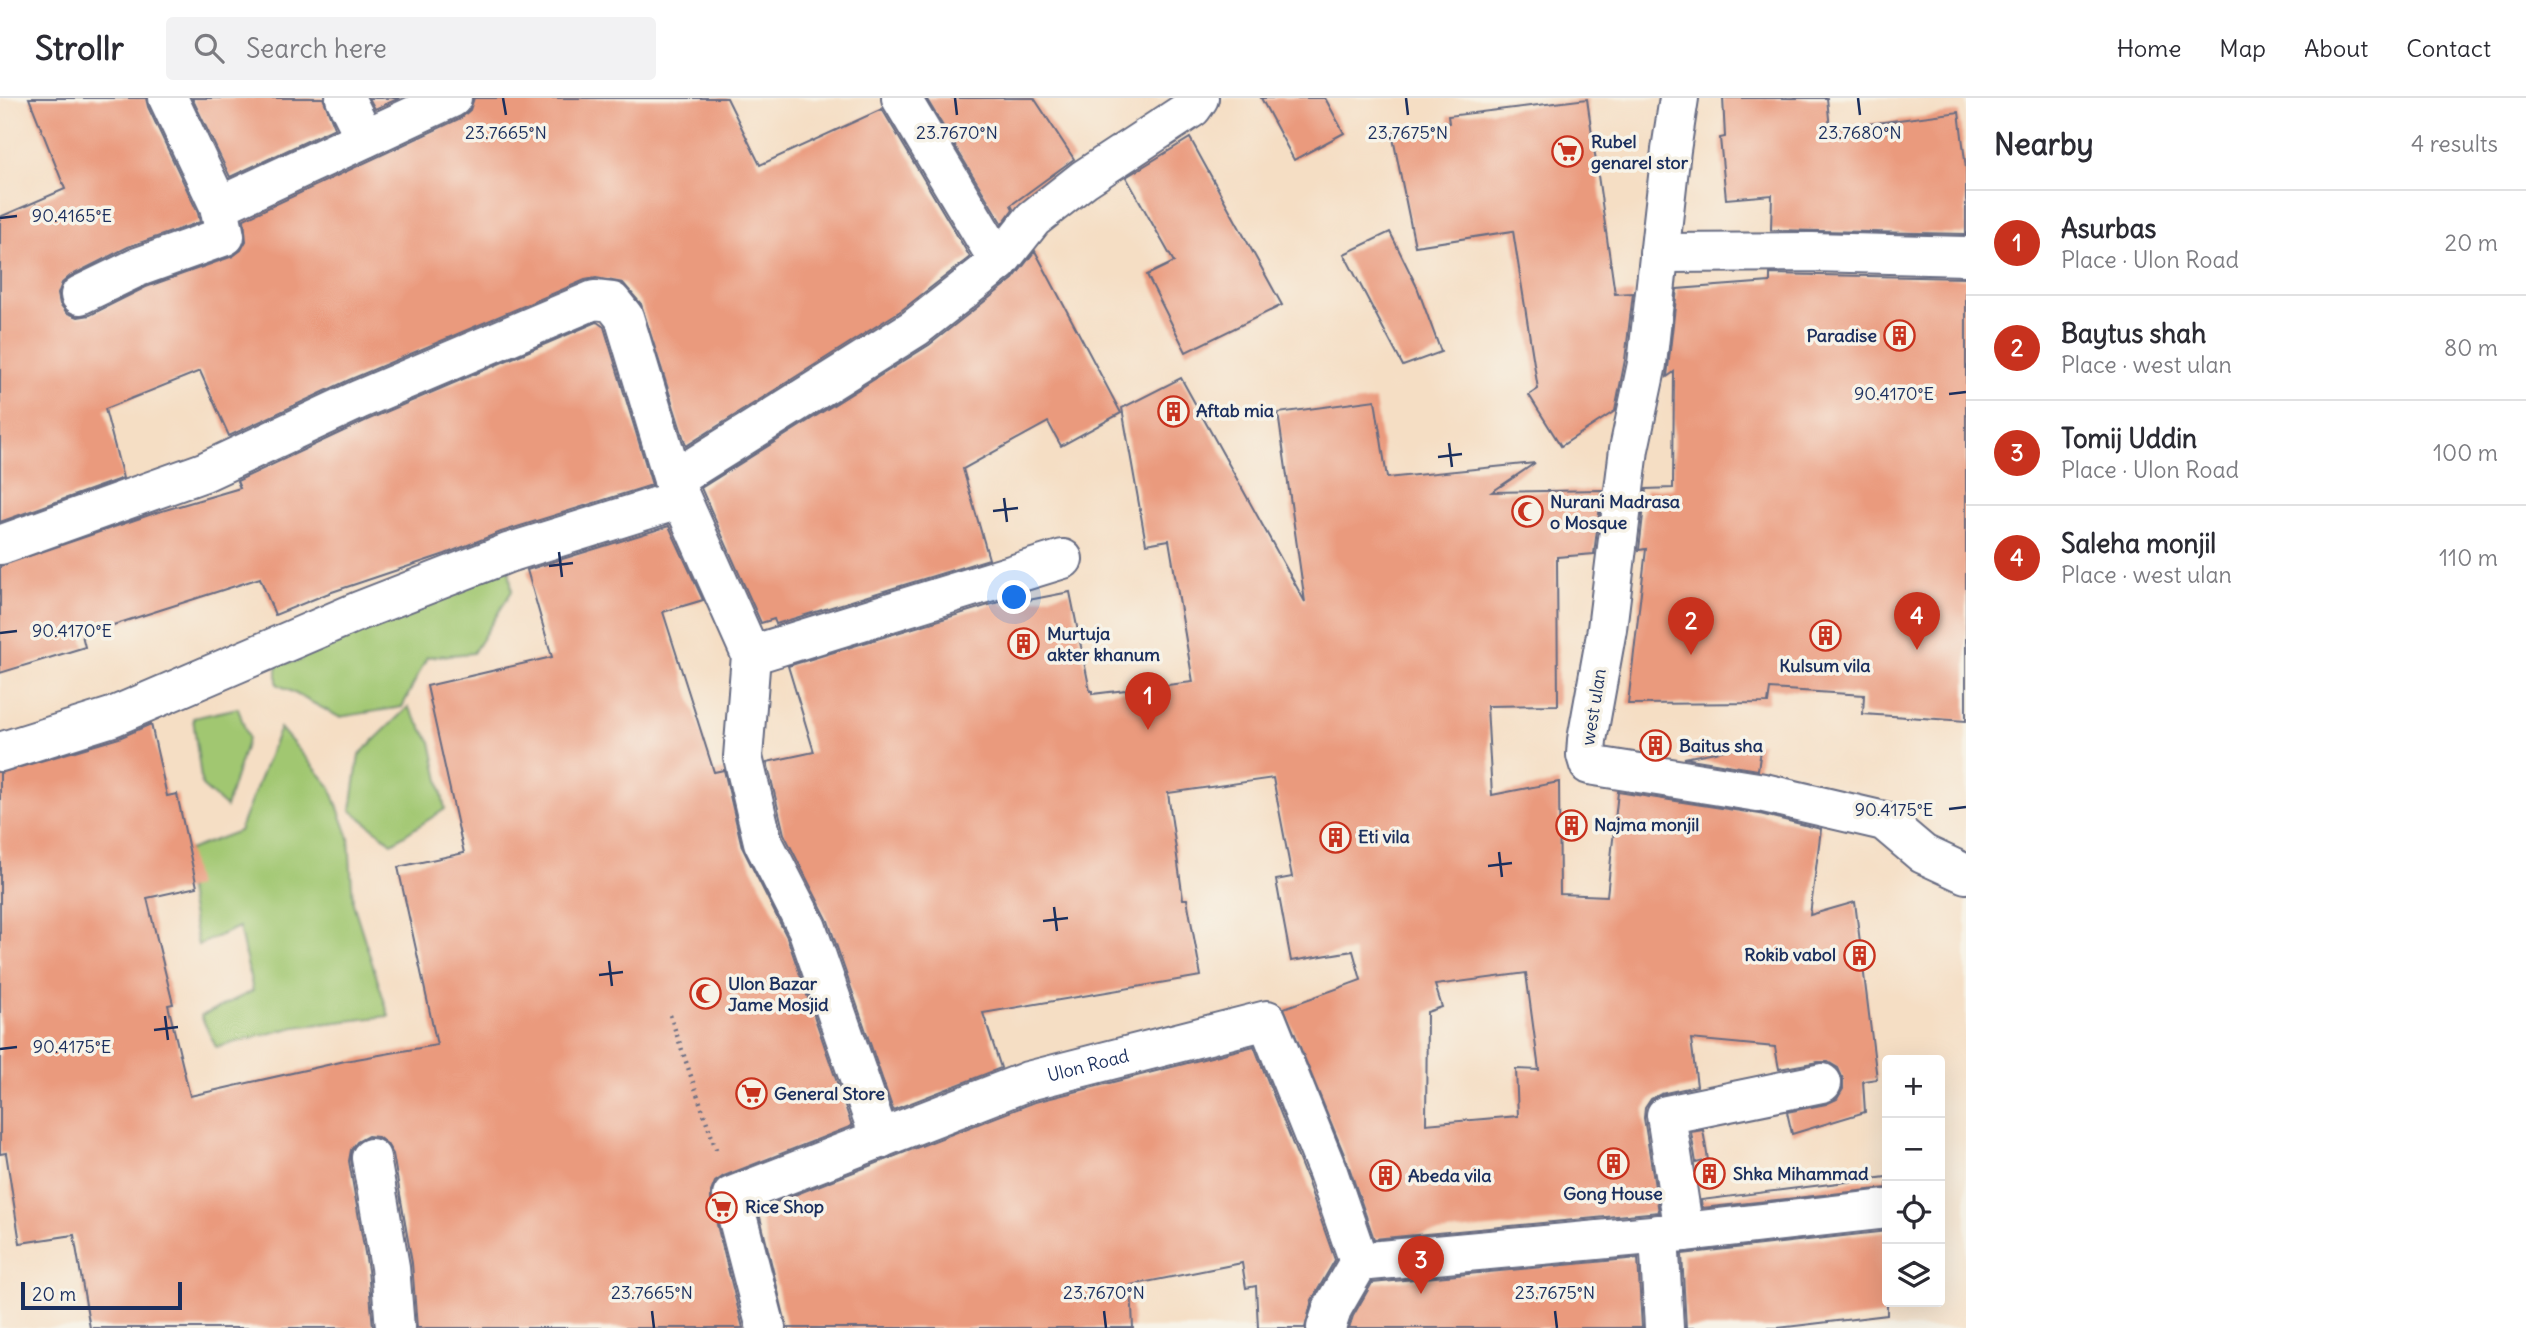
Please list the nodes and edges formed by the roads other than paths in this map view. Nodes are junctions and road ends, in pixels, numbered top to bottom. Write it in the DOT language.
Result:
graph roads {
  1 [pos="168,98"];
  2 [pos="345,98"];
  3 [pos="452,98"];
  4 [pos="901,98"];
  5 [pos="1199,98"];
  6 [pos="1679,98"];
  7 [pos="365,138"];
  8 [pos="219,206"];
  9 [pos="1659,253"];
  10 [pos="1966,256"];
  11 [pos="999,262"];
  12 [pos="80,295"];
  13 [pos="677,489"];
  14 [pos="0,545"];
  15 [pos="1063,559"];
  16 [pos="751,655"];
  17 [pos="0,752"];
  18 [pos="1966,874"];
  19 [pos="1822,1083"];
  20 [pos="880,1139"];
  21 [pos="371,1158"];
  22 [pos="1882,1210"];
  23 [pos="1671,1233"];
  24 [pos="1359,1262"];
  25 [pos="395,1328"];
  26 [pos="766,1328"];
  27 [pos="1326,1328"];
  28 [pos="1664,1328"];
  1 -- 8 [label="street"];
  2 -- 7 [label="street"];
  3 -- 7 [label="street"];
  4 -- 11 [label="street"];
  5 -- 11 [label="street"];
  6 -- 9 [label="street, west ulan"];
  7 -- 8 [label="street"];
  8 -- 12 [label="street"];
  9 -- 10 [label="street"];
  9 -- 18 [label="street, west ulan"];
  11 -- 13 [label="street"];
  13 -- 14 [label="street"];
  13 -- 16 [label="street"];
  13 -- 17 [label="street"];
  15 -- 16 [label="street"];
  16 -- 20 [label="street"];
  19 -- 23 [label="street"];
  20 -- 24 [label="street, Ulon Road"];
  20 -- 26 [label="street, Ulon Road"];
  21 -- 25 [label="street"];
  22 -- 23 [label="street"];
  23 -- 24 [label="street"];
  23 -- 28 [label="street"];
  24 -- 27 [label="street"];
}
